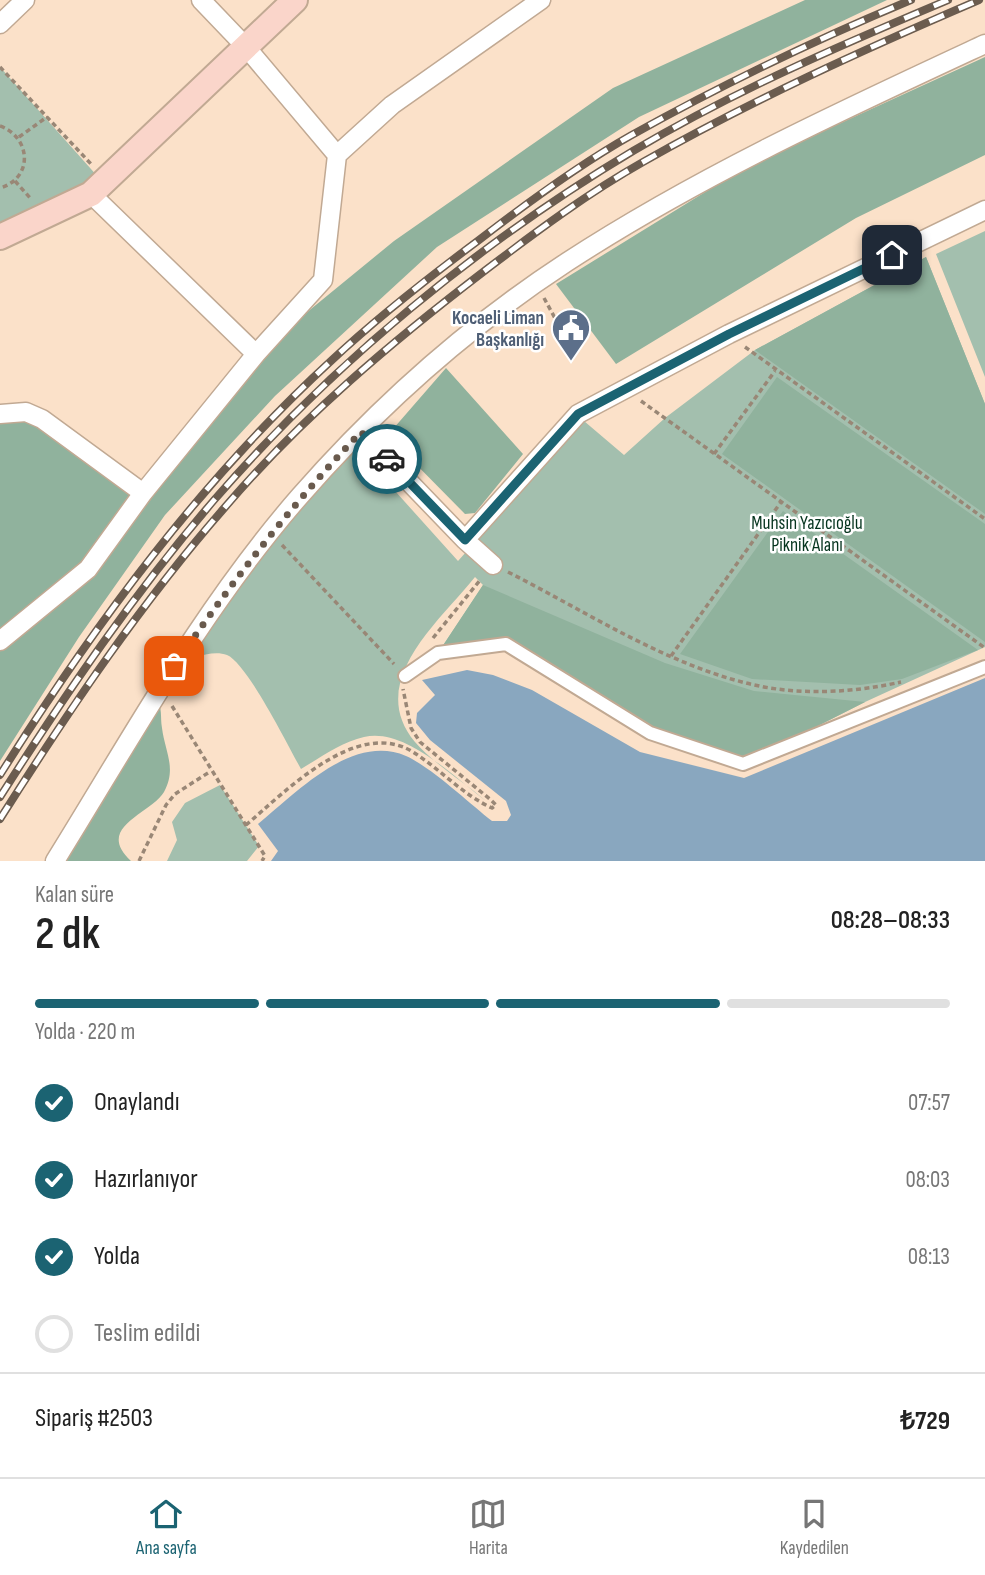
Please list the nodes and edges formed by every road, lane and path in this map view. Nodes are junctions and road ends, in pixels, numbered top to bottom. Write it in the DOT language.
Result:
graph roads {
  1 [pos="24,0"];
  2 [pos="201,0"];
  3 [pos="295,0"];
  4 [pos="541,0"];
  5 [pos="0,24"];
  6 [pos="985,44"];
  7 [pos="246,47"];
  8 [pos="0,66"];
  9 [pos="47,117"];
  10 [pos="0,126"];
  11 [pos="19,138"];
  12 [pos="337,155"];
  13 [pos="98,187"];
  14 [pos="0,188"];
  15 [pos="985,211"];
  16 [pos="0,237"];
  17 [pos="536,284"];
  18 [pos="562,331"];
  19 [pos="729,334"];
  20 [pos="256,354"];
  21 [pos="776,371"];
  22 [pos="624,391"];
  23 [pos="0,414"];
  24 [pos="361,432"];
  25 [pos="714,454"];
  26 [pos="143,493"];
  27 [pos="781,502"];
  28 [pos="985,519"];
  29 [pos="271,533"];
  30 [pos="465,540"];
  31 [pos="493,565"];
  32 [pos="0,641"];
  33 [pos="429,643"];
  34 [pos="985,648"];
  35 [pos="671,656"];
  36 [pos="985,667"];
  37 [pos="405,676"];
  38 [pos="909,680"];
  39 [pos="161,688"];
  40 [pos="212,771"];
  41 [pos="246,825"];
  42 [pos="55,861"];
  43 [pos="139,861"];
  44 [pos="262,861"];
  1 -- 5 [label="street"];
  2 -- 7 [label="street"];
  3 -- 7 [label="main road"];
  4 -- 12 [label="street"];
  6 -- 17 [label="street"];
  7 -- 12 [label="street"];
  7 -- 13 [label="main road"];
  8 -- 9 [label="path"];
  9 -- 11 [label="path"];
  9 -- 13 [label="path"];
  10 -- 11 [label="path"];
  11 -- 14 [label="path"];
  12 -- 20 [label="street"];
  13 -- 16 [label="main road"];
  13 -- 20 [label="street"];
  15 -- 19 [label="street"];
  17 -- 18 [label="path"];
  17 -- 24 [label="street"];
  19 -- 21 [label="path"];
  19 -- 22 [label="street"];
  20 -- 26 [label="street"];
  21 -- 25 [label="path"];
  21 -- 28 [label="path"];
  22 -- 25 [label="path"];
  22 -- 30 [label="street"];
  23 -- 26 [label="street"];
  24 -- 29 [label="street"];
  24 -- 30 [label="street"];
  25 -- 27 [label="path"];
  26 -- 32 [label="street"];
  27 -- 34 [label="path"];
  27 -- 35 [label="path"];
  29 -- 37 [label="path"];
  29 -- 39 [label="street"];
  30 -- 31 [label="street"];
  31 -- 33 [label="path"];
  31 -- 35 [label="path"];
  35 -- 38 [label="path"];
  36 -- 37 [label="street"];
  37 -- 41 [label="path"];
  39 -- 40 [label="path"];
  39 -- 42 [label="street"];
  40 -- 41 [label="path"];
  40 -- 43 [label="path"];
  41 -- 44 [label="path"];
}
